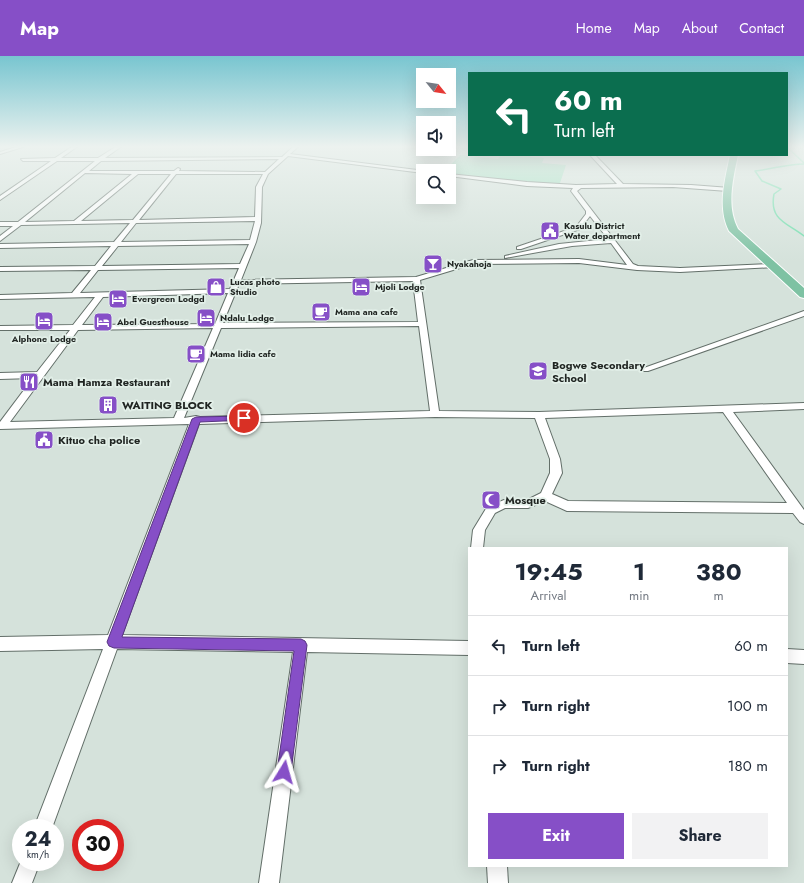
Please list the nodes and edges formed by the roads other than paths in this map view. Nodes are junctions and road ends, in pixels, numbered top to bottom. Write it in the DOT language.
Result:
graph roads {
  1 [pos="19,185"];
  2 [pos="70,185"];
  3 [pos="122,185"];
  4 [pos="164,185"];
  5 [pos="260,185"];
  6 [pos="537,185"];
  7 [pos="621,185"];
  8 [pos="729,185"];
  9 [pos="576,187"];
  10 [pos="728,190"];
  11 [pos="0,198"];
  12 [pos="589,211"];
  13 [pos="258,219"];
  14 [pos="134,222"];
  15 [pos="75,223"];
  16 [pos="0,224"];
  17 [pos="18,224"];
  18 [pos="552,236"];
  19 [pos="0,239"];
  20 [pos="612,241"];
  21 [pos="253,242"];
  22 [pos="116,244"];
  23 [pos="0,246"];
  24 [pos="523,252"];
  25 [pos="477,261"];
  26 [pos="242,266"];
  27 [pos="772,266"];
  28 [pos="98,268"];
  29 [pos="637,268"];
  30 [pos="0,269"];
  31 [pos="416,279"];
  32 [pos="235,282"];
  33 [pos="232,290"];
  34 [pos="804,294"];
  35 [pos="74,295"];
  36 [pos="100,295"];
  37 [pos="0,297"];
  38 [pos="804,313"];
  39 [pos="422,324"];
  40 [pos="217,325"];
  41 [pos="76,327"];
  42 [pos="1,328"];
  43 [pos="645,369"];
  44 [pos="40,375"];
  45 [pos="0,376"];
  46 [pos="804,406"];
  47 [pos="727,410"];
  48 [pos="435,414"];
  49 [pos="539,415"];
  50 [pos="196,419"];
  51 [pos="178,420"];
  52 [pos="1,426"];
  53 [pos="545,496"];
  54 [pos="796,508"];
  55 [pos="804,519"];
  56 [pos="477,547"];
  57 [pos="114,642"];
  58 [pos="0,644"];
  59 [pos="301,645"];
  60 [pos="468,648"];
  61 [pos="788,656"];
  62 [pos="804,657"];
  63 [pos="46,819"];
  64 [pos="497,867"];
  65 [pos="27,871"];
  66 [pos="22,883"];
  67 [pos="269,883"];
  68 [pos="498,883"];
  1 -- 11 [label="street"];
  2 -- 17 [label="street"];
  3 -- 15 [label="street"];
  4 -- 14 [label="street"];
  5 -- 13 [label="street"];
  6 -- 9 [label="street"];
  7 -- 9 [label="street"];
  7 -- 10 [label="street"];
  8 -- 10 [label="highway"];
  9 -- 12 [label="street"];
  10 -- 27 [label="highway"];
  12 -- 18 [label="street"];
  12 -- 20 [label="street"];
  13 -- 14 [label="street"];
  13 -- 21 [label="street"];
  14 -- 15 [label="street"];
  14 -- 22 [label="street"];
  15 -- 17 [label="street"];
  16 -- 17 [label="street"];
  17 -- 19 [label="street"];
  18 -- 24 [label="street"];
  18 -- 25 [label="street"];
  20 -- 24 [label="street"];
  20 -- 29 [label="street"];
  21 -- 22 [label="street"];
  21 -- 26 [label="street"];
  22 -- 23 [label="street"];
  22 -- 28 [label="street"];
  24 -- 25 [label="street"];
  25 -- 29 [label="street"];
  25 -- 31 [label="street"];
  26 -- 28 [label="street"];
  26 -- 32 [label="street"];
  27 -- 29 [label="street"];
  27 -- 34 [label="highway"];
  28 -- 30 [label="street"];
  28 -- 35 [label="street"];
  31 -- 32 [label="street"];
  31 -- 39 [label="street"];
  32 -- 33 [label="street"];
  33 -- 36 [label="street"];
  33 -- 40 [label="street"];
  35 -- 36 [label="street"];
  35 -- 37 [label="street"];
  36 -- 41 [label="street"];
  38 -- 43 [label="street"];
  39 -- 40 [label="street"];
  39 -- 48 [label="street"];
  40 -- 41 [label="street"];
  40 -- 51 [label="street"];
  41 -- 42 [label="street"];
  41 -- 44 [label="street"];
  44 -- 45 [label="street"];
  44 -- 52 [label="street"];
  46 -- 47 [label="street"];
  47 -- 49 [label="street"];
  47 -- 54 [label="street"];
  48 -- 49 [label="street"];
  48 -- 50 [label="street"];
  49 -- 53 [label="street"];
  50 -- 51 [label="street"];
  50 -- 57 [label="street"];
  51 -- 52 [label="street"];
  53 -- 54 [label="street"];
  53 -- 56 [label="street"];
  54 -- 55 [label="street"];
  57 -- 58 [label="street"];
  57 -- 59 [label="street"];
  57 -- 63 [label="street"];
  59 -- 60 [label="street"];
  59 -- 67 [label="street"];
  61 -- 62 [label="street"];
  64 -- 68 [label="street"];
  65 -- 66 [label="street"];
}
